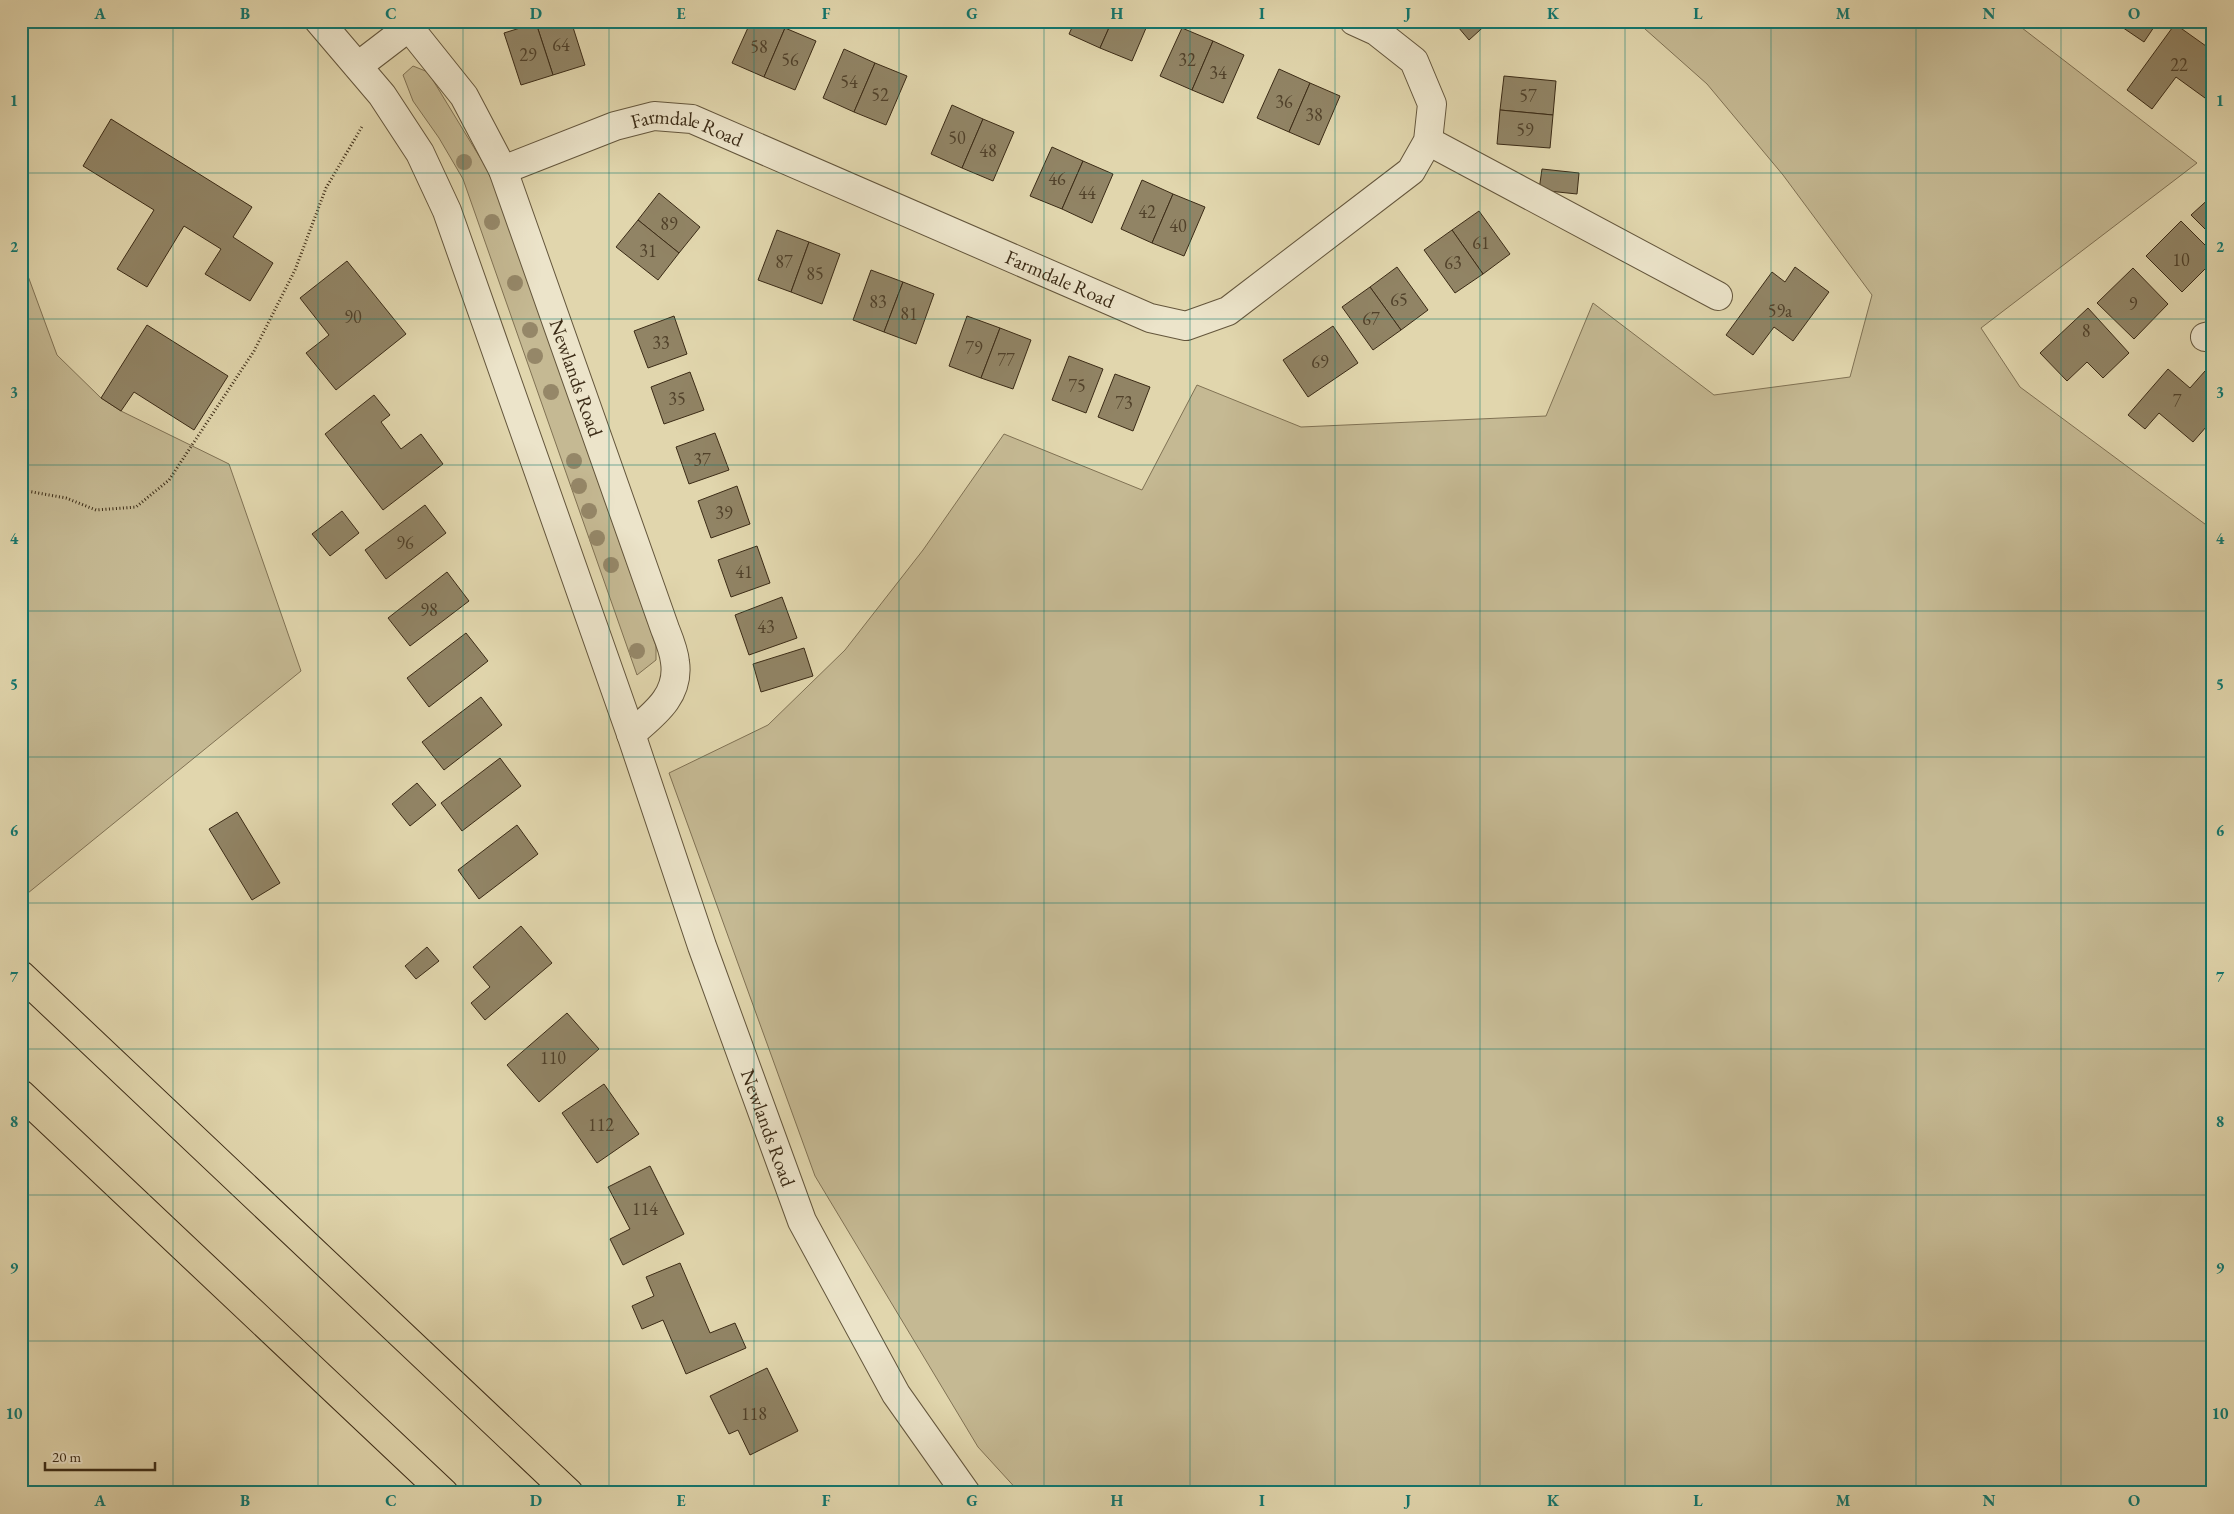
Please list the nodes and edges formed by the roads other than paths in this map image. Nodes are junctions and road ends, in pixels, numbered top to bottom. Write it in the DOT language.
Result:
graph roads {
  1 [pos="319,21"];
  2 [pos="1354,21"];
  3 [pos="406,24"];
  4 [pos="358,66"];
  5 [pos="1428,141"];
  6 [pos="503,170"];
  7 [pos="1718,296"];
  8 [pos="631,734"];
  9 [pos="21,975"];
  10 [pos="21,1094"];
  11 [pos="444,1493"];
  12 [pos="569,1493"];
  13 [pos="966,1493"];
  1 -- 4 [label="street, Newlands Road"];
  2 -- 5 [label="street, Farmdale Road"];
  3 -- 4 [label="street, Newlands Road"];
  3 -- 6 [label="street, Newlands Road"];
  4 -- 8 [label="street, Newlands Road"];
  5 -- 6 [label="street, Farmdale Road"];
  5 -- 7 [label="street"];
  6 -- 8 [label="street, Newlands Road"];
  8 -- 13 [label="street, Newlands Road"];
  9 -- 12 [label="highway"];
  10 -- 11 [label="highway"];
}
